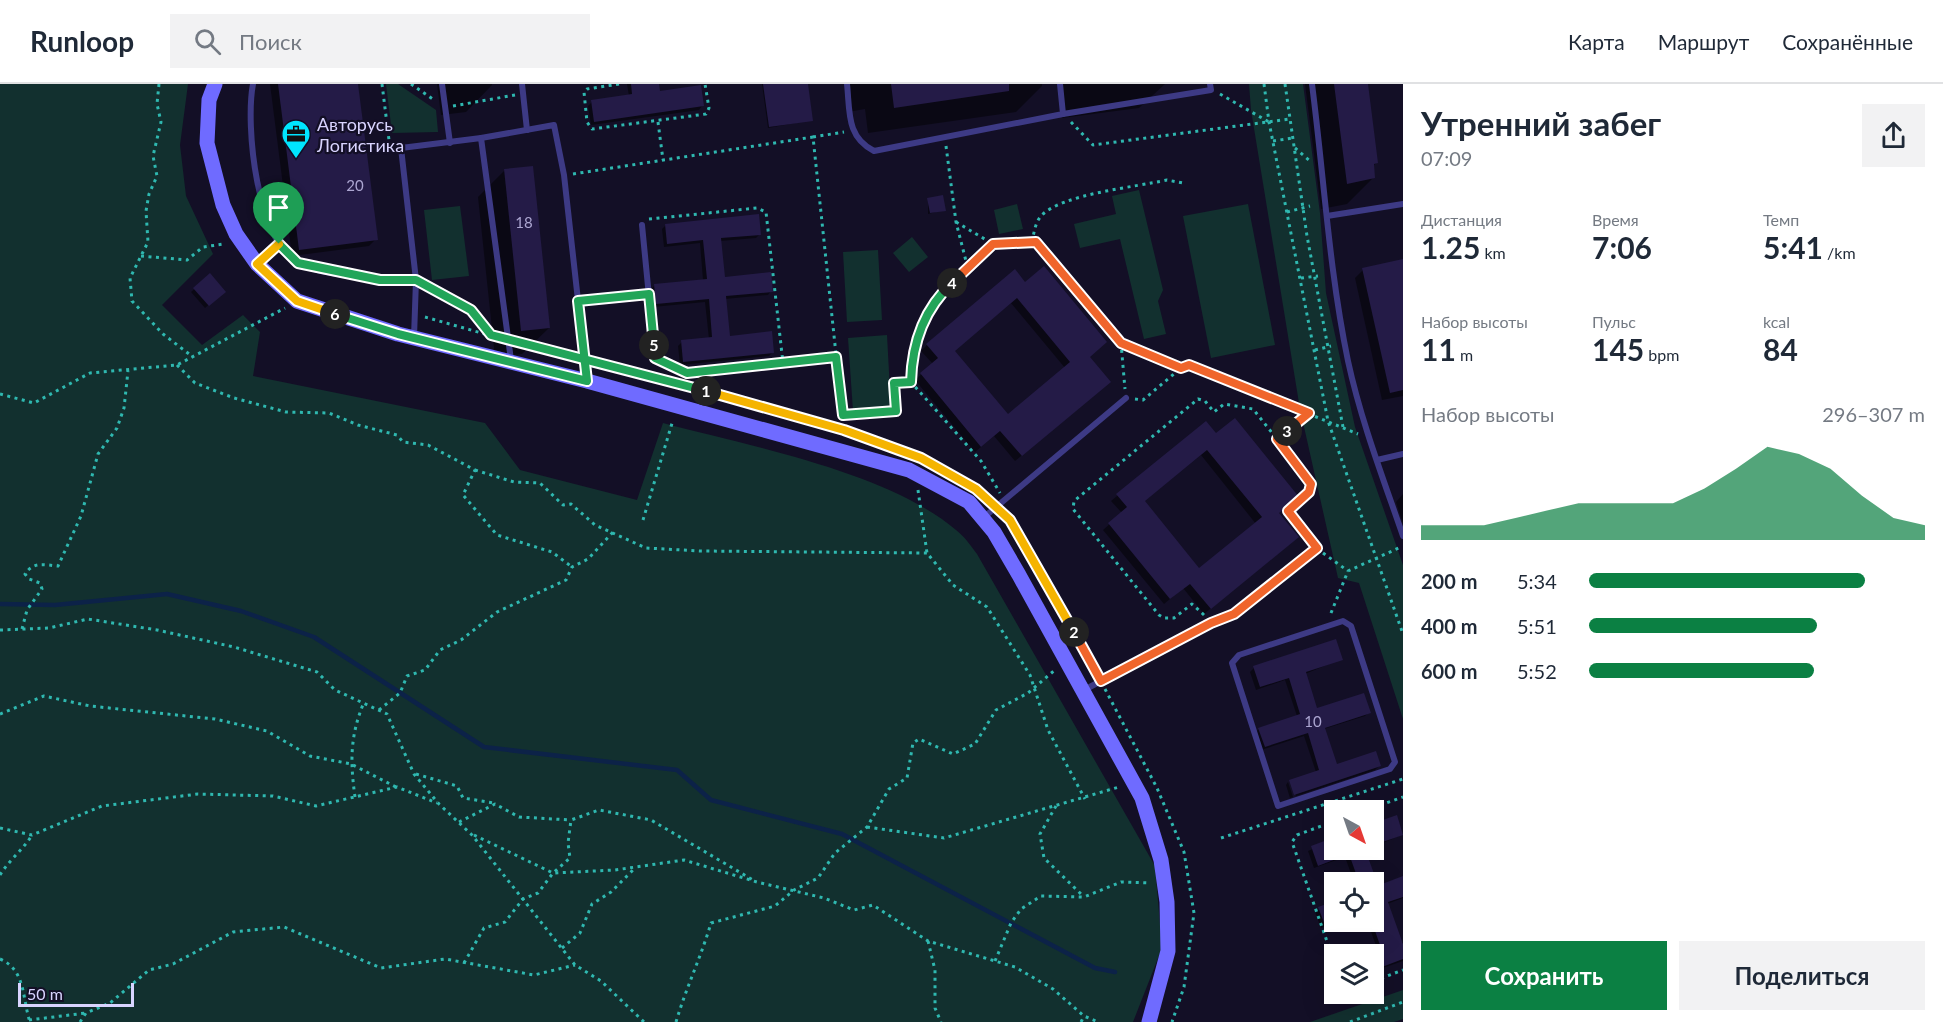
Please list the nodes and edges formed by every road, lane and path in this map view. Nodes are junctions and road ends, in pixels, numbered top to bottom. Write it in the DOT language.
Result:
graph roads {
  1 [pos="159,84"];
  2 [pos="215,84"];
  3 [pos="253,84"];
  4 [pos="382,84"];
  5 [pos="411,84"];
  6 [pos="442,84"];
  7 [pos="522,84"];
  8 [pos="619,84"];
  9 [pos="705,84"];
  10 [pos="847,84"];
  11 [pos="1060,84"];
  12 [pos="1264,84"];
  13 [pos="1285,84"];
  14 [pos="1312,84"];
  15 [pos="1210,87"];
  16 [pos="523,93"];
  17 [pos="445,107"];
  18 [pos="1063,114"];
  19 [pos="1290,119"];
  20 [pos="658,122"];
  21 [pos="1269,122"];
  22 [pos="527,130"];
  23 [pos="852,131"];
  24 [pos="813,137"];
  25 [pos="481,138"];
  26 [pos="945,138"];
  27 [pos="1293,138"];
  28 [pos="1273,141"];
  29 [pos="450,143"];
  30 [pos="401,148"];
  31 [pos="663,160"];
  32 [pos="564,175"];
  33 [pos="1182,183"];
  34 [pos="1403,204"];
  35 [pos="1310,206"];
  36 [pos="1303,208"];
  37 [pos="1287,212"];
  38 [pos="1327,216"];
  39 [pos="956,222"];
  40 [pos="642,225"];
  41 [pos="1032,242"];
  42 [pos="229,243"];
  43 [pos="279,244"];
  44 [pos="993,244"];
  45 [pos="141,256"];
  46 [pos="257,264"];
  47 [pos="968,269"];
  48 [pos="1316,276"];
  49 [pos="1301,279"];
  50 [pos="416,280"];
  51 [pos="649,294"];
  52 [pos="578,301"];
  53 [pos="286,307"];
  54 [pos="417,314"];
  55 [pos="491,335"];
  56 [pos="414,338"];
  57 [pos="509,340"];
  58 [pos="1121,343"];
  59 [pos="1329,346"];
  60 [pos="1315,350"];
  61 [pos="193,357"];
  62 [pos="836,357"];
  63 [pos="585,358"];
  64 [pos="655,358"];
  65 [pos="511,363"];
  66 [pos="783,363"];
  67 [pos="177,365"];
  68 [pos="1181,368"];
  69 [pos="128,371"];
  70 [pos="587,381"];
  71 [pos="911,382"];
  72 [pos="0,394"];
  73 [pos="1126,398"];
  74 [pos="1143,400"];
  75 [pos="1309,413"];
  76 [pos="843,415"];
  77 [pos="674,418"];
  78 [pos="1328,421"];
  79 [pos="1343,427"];
  80 [pos="844,430"];
  81 [pos="1368,438"];
  82 [pos="1277,439"];
  83 [pos="910,454"];
  84 [pos="1403,454"];
  85 [pos="1377,460"];
  86 [pos="475,470"];
  87 [pos="918,490"];
  88 [pos="1003,500"];
  89 [pos="996,506"];
  90 [pos="982,518"];
  91 [pos="643,520"];
  92 [pos="613,532"];
  93 [pos="1403,536"];
  94 [pos="1403,546"];
  95 [pos="1317,548"];
  96 [pos="927,553"];
  97 [pos="1376,558"];
  98 [pos="572,567"];
  99 [pos="1348,571"];
  100 [pos="1211,623"];
  101 [pos="1326,626"];
  102 [pos="22,629"];
  103 [pos="0,630"];
  104 [pos="1403,634"];
  105 [pos="1057,668"];
  106 [pos="1101,681"];
  107 [pos="1034,689"];
  108 [pos="1083,690"];
  109 [pos="364,702"];
  110 [pos="379,710"];
  111 [pos="0,714"];
  112 [pos="351,764"];
  113 [pos="414,774"];
  114 [pos="1403,779"];
  115 [pos="1122,786"];
  116 [pos="397,787"];
  117 [pos="355,797"];
  118 [pos="1403,797"];
  119 [pos="1084,799"];
  120 [pos="439,804"];
  121 [pos="495,804"];
  122 [pos="1384,804"];
  123 [pos="1056,806"];
  124 [pos="571,819"];
  125 [pos="459,822"];
  126 [pos="1324,825"];
  127 [pos="867,827"];
  128 [pos="0,828"];
  129 [pos="472,834"];
  130 [pos="32,835"];
  131 [pos="1221,838"];
  132 [pos="635,867"];
  133 [pos="553,873"];
  134 [pos="0,875"];
  135 [pos="757,882"];
  136 [pos="1152,883"];
  137 [pos="794,890"];
  138 [pos="1084,897"];
  139 [pos="523,899"];
  140 [pos="928,941"];
  141 [pos="1328,944"];
  142 [pos="562,948"];
  143 [pos="0,959"];
  144 [pos="995,961"];
  145 [pos="464,963"];
  146 [pos="575,965"];
  147 [pos="1403,970"];
  148 [pos="1384,977"];
  149 [pos="1403,1002"];
  150 [pos="86,1013"];
  151 [pos="1084,1016"];
  152 [pos="29,1021"];
  153 [pos="80,1022"];
  154 [pos="644,1022"];
  155 [pos="676,1022"];
  156 [pos="941,1022"];
  157 [pos="1082,1022"];
  158 [pos="1098,1022"];
  159 [pos="1149,1022"];
  160 [pos="1172,1022"];
  161 [pos="1350,1022"];
  1 -- 45 [label="path"];
  2 -- 46 [label="street"];
  3 -- 43 [label="lane"];
  4 -- 30 [label="path"];
  5 -- 17 [label="path"];
  6 -- 17 [label="lane"];
  7 -- 16 [label="lane"];
  8 -- 20 [label="path"];
  9 -- 20 [label="path"];
  10 -- 23 [label="lane"];
  11 -- 18 [label="lane"];
  12 -- 21 [label="path"];
  13 -- 19 [label="path"];
  14 -- 38 [label="lane"];
  15 -- 18 [label="lane"];
  15 -- 21 [label="path"];
  16 -- 17 [label="path"];
  16 -- 22 [label="lane"];
  17 -- 29 [label="lane"];
  18 -- 21 [label="path"];
  18 -- 26 [label="lane"];
  19 -- 21 [label="path"];
  19 -- 27 [label="path"];
  20 -- 31 [label="path"];
  21 -- 28 [label="path"];
  22 -- 25 [label="lane"];
  22 -- 32 [label="lane"];
  23 -- 24 [label="path"];
  23 -- 26 [label="lane"];
  24 -- 31 [label="path"];
  24 -- 62 [label="path"];
  25 -- 29 [label="lane"];
  25 -- 57 [label="lane"];
  26 -- 39 [label="path"];
  27 -- 28 [label="path"];
  27 -- 36 [label="path"];
  28 -- 37 [label="path"];
  29 -- 30 [label="lane"];
  30 -- 50 [label="lane"];
  31 -- 32 [label="path"];
  32 -- 52 [label="lane"];
  33 -- 41 [label="path"];
  34 -- 38 [label="lane"];
  35 -- 36 [label="path"];
  36 -- 37 [label="path"];
  36 -- 48 [label="path"];
  37 -- 49 [label="path"];
  38 -- 81 [label="lane"];
  39 -- 44 [label="path"];
  39 -- 47 [label="path"];
  40 -- 51 [label="lane"];
  40 -- 66 [label="path"];
  41 -- 44 [label="path"];
  41 -- 58 [label="path"];
  42 -- 45 [label="path"];
  43 -- 46 [label="lane"];
  43 -- 50 [label="lane"];
  44 -- 47 [label="path"];
  45 -- 61 [label="path"];
  46 -- 56 [label="street"];
  47 -- 71 [label="path"];
  48 -- 49 [label="path"];
  48 -- 59 [label="path"];
  49 -- 60 [label="path"];
  50 -- 54 [label="lane"];
  50 -- 55 [label="path"];
  51 -- 52 [label="lane"];
  51 -- 64 [label="lane"];
  52 -- 63 [label="lane"];
  53 -- 61 [label="path"];
  54 -- 55 [label="path"];
  54 -- 56 [label="lane"];
  55 -- 57 [label="path"];
  56 -- 65 [label="street"];
  57 -- 63 [label="path"];
  57 -- 65 [label="lane"];
  58 -- 68 [label="path"];
  58 -- 73 [label="path"];
  59 -- 60 [label="path"];
  59 -- 79 [label="path"];
  60 -- 78 [label="path"];
  61 -- 67 [label="path"];
  62 -- 66 [label="path"];
  62 -- 76 [label="path"];
  63 -- 70 [label="lane"];
  63 -- 80 [label="path"];
  64 -- 66 [label="path"];
  65 -- 70 [label="street"];
  67 -- 69 [label="path"];
  67 -- 86 [label="path"];
  68 -- 74 [label="path"];
  68 -- 75 [label="path"];
  69 -- 72 [label="path"];
  69 -- 102 [label="path"];
  70 -- 90 [label="street"];
  71 -- 76 [label="path"];
  71 -- 88 [label="path"];
  73 -- 88 [label="lane"];
  75 -- 78 [label="path"];
  75 -- 82 [label="path"];
  76 -- 80 [label="path"];
  77 -- 91 [label="path"];
  78 -- 79 [label="path"];
  78 -- 97 [label="path"];
  79 -- 81 [label="path"];
  80 -- 83 [label="path"];
  81 -- 85 [label="lane"];
  82 -- 95 [label="path"];
  82 -- 100 [label="path"];
  84 -- 85 [label="lane"];
  85 -- 93 [label="lane"];
  86 -- 92 [label="path"];
  86 -- 98 [label="path"];
  87 -- 96 [label="path"];
  88 -- 89 [label="lane"];
  89 -- 90 [label="lane"];
  89 -- 106 [label="path"];
  90 -- 108 [label="street"];
  92 -- 96 [label="path"];
  92 -- 98 [label="path"];
  94 -- 97 [label="path"];
  95 -- 99 [label="path"];
  95 -- 100 [label="lane"];
  96 -- 107 [label="path"];
  97 -- 99 [label="path"];
  97 -- 104 [label="path"];
  98 -- 110 [label="path"];
  99 -- 101 [label="path"];
  100 -- 106 [label="lane"];
  101 -- 101 [label="lane"];
  102 -- 103 [label="path"];
  102 -- 109 [label="path"];
  105 -- 107 [label="path"];
  106 -- 108 [label="lane"];
  106 -- 160 [label="path"];
  107 -- 119 [label="path"];
  107 -- 127 [label="path"];
  108 -- 159 [label="street"];
  109 -- 110 [label="path"];
  109 -- 112 [label="path"];
  110 -- 113 [label="path"];
  111 -- 112 [label="path"];
  112 -- 116 [label="path"];
  112 -- 117 [label="path"];
  113 -- 120 [label="path"];
  113 -- 121 [label="path"];
  114 -- 131 [label="path"];
  115 -- 119 [label="path"];
  116 -- 117 [label="path"];
  116 -- 120 [label="path"];
  117 -- 130 [label="path"];
  118 -- 122 [label="path"];
  119 -- 123 [label="path"];
  120 -- 125 [label="path"];
  121 -- 124 [label="path"];
  121 -- 125 [label="path"];
  123 -- 127 [label="path"];
  123 -- 138 [label="path"];
  124 -- 133 [label="path"];
  124 -- 135 [label="path"];
  125 -- 129 [label="path"];
  126 -- 141 [label="path"];
  127 -- 137 [label="path"];
  128 -- 130 [label="path"];
  129 -- 133 [label="path"];
  129 -- 139 [label="path"];
  130 -- 134 [label="path"];
  132 -- 133 [label="path"];
  132 -- 135 [label="path"];
  132 -- 142 [label="path"];
  133 -- 139 [label="path"];
  135 -- 137 [label="path"];
  136 -- 138 [label="path"];
  137 -- 140 [label="path"];
  137 -- 155 [label="path"];
  138 -- 144 [label="path"];
  139 -- 142 [label="path"];
  139 -- 145 [label="path"];
  140 -- 144 [label="path"];
  140 -- 156 [label="path"];
  142 -- 146 [label="path"];
  143 -- 152 [label="path"];
  144 -- 151 [label="path"];
  145 -- 146 [label="path"];
  145 -- 150 [label="path"];
  146 -- 154 [label="path"];
  147 -- 148 [label="path"];
  149 -- 161 [label="path"];
  150 -- 152 [label="path"];
  150 -- 153 [label="path"];
  151 -- 157 [label="path"];
  151 -- 158 [label="path"];
}
